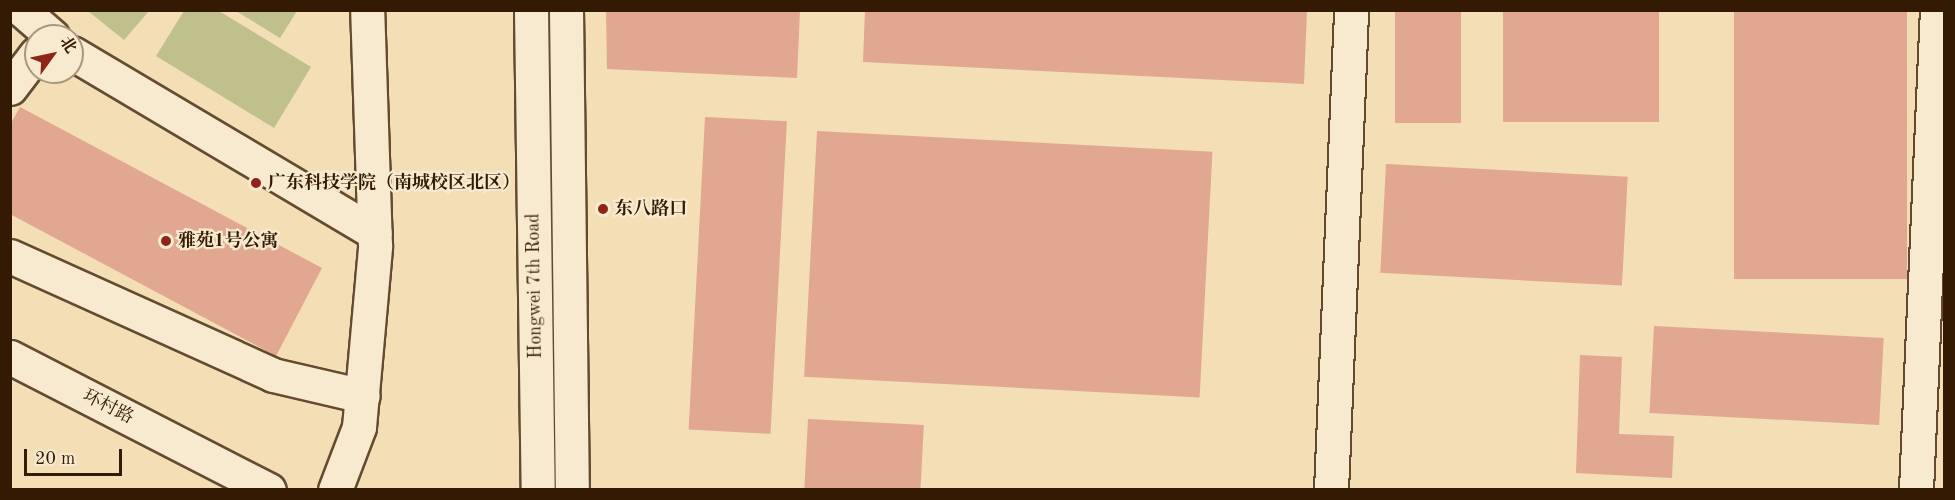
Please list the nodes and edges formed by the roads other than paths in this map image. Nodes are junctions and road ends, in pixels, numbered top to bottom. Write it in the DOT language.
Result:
graph roads {
  1 [pos="22,10"];
  2 [pos="367,10"];
  3 [pos="531,10"];
  4 [pos="566,10"];
  5 [pos="1351,10"];
  6 [pos="1936,10"];
  7 [pos="35,24"];
  8 [pos="84,62"];
  9 [pos="24,73"];
  10 [pos="10,88"];
  11 [pos="375,233"];
  12 [pos="10,256"];
  13 [pos="10,357"];
  14 [pos="363,396"];
  15 [pos="269,489"];
  16 [pos="335,489"];
  17 [pos="538,489"];
  18 [pos="572,489"];
  19 [pos="1331,489"];
  20 [pos="1916,489"];
  1 -- 7 [label="street"];
  2 -- 11 [label="street"];
  3 -- 17 [label="street, Hongwei 7th Road"];
  4 -- 18 [label="street, Hongwei 7th Road"];
  5 -- 19 [label="street"];
  6 -- 20 [label="street"];
  8 -- 11 [label="street"];
  9 -- 10 [label="street"];
  11 -- 14 [label="street"];
  12 -- 14 [label="street"];
  13 -- 15 [label="street, 环村路"];
  14 -- 16 [label="street"];
}
